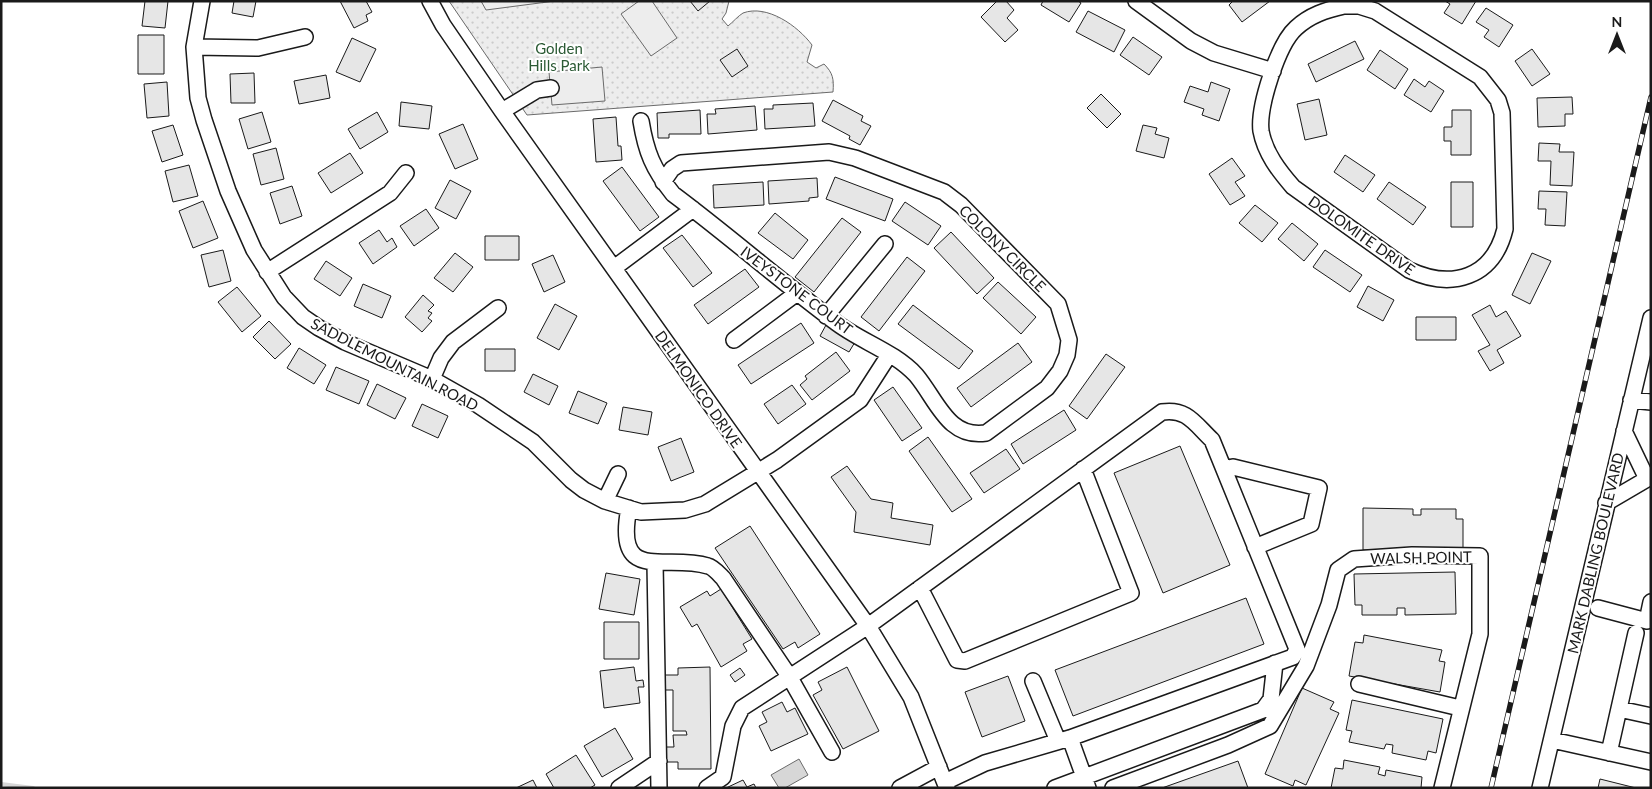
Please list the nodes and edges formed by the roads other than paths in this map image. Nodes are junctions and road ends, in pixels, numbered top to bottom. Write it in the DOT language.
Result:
graph roads {
  1 [pos="202,1"];
  2 [pos="430,1"];
  3 [pos="1136,1"];
  4 [pos="305,37"];
  5 [pos="194,47"];
  6 [pos="1273,71"];
  7 [pos="552,88"];
  8 [pos="502,112"];
  9 [pos="641,120"];
  10 [pos="406,172"];
  11 [pos="663,182"];
  12 [pos="693,209"];
  13 [pos="885,244"];
  14 [pos="614,268"];
  15 [pos="267,272"];
  16 [pos="797,293"];
  17 [pos="498,308"];
  18 [pos="826,316"];
  19 [pos="1651,318"];
  20 [pos="734,340"];
  21 [pos="889,356"];
  22 [pos="432,379"];
  23 [pos="1631,400"];
  24 [pos="1651,402"];
  25 [pos="1624,431"];
  26 [pos="1083,469"];
  27 [pos="1224,469"];
  28 [pos="758,471"];
  29 [pos="618,474"];
  30 [pos="1649,480"];
  31 [pos="605,501"];
  32 [pos="1606,503"];
  33 [pos="629,508"];
  34 [pos="1255,547"];
  35 [pos="655,563"];
  36 [pos="920,588"];
  37 [pos="1651,602"];
  38 [pos="1598,608"];
  39 [pos="1649,621"];
  40 [pos="868,626"];
  41 [pos="1636,633"];
  42 [pos="1275,663"];
  43 [pos="789,676"];
  44 [pos="1033,681"];
  45 [pos="1359,684"];
  46 [pos="1460,708"];
  47 [pos="1619,708"];
  48 [pos="1651,716"];
  49 [pos="1064,740"];
  50 [pos="1552,740"];
  51 [pos="832,752"];
  52 [pos="1609,753"];
  53 [pos="659,761"];
  54 [pos="1651,762"];
  55 [pos="939,767"];
  56 [pos="1086,782"];
  57 [pos="946,785"];
  58 [pos="1121,786"];
  59 [pos="619,788"];
  60 [pos="659,788"];
  61 [pos="706,788"];
  62 [pos="900,788"];
  63 [pos="1055,788"];
  64 [pos="1442,788"];
  65 [pos="1540,788"];
  1 -- 5 [label="street, SADDLEMOUNTAIN ROAD"];
  2 -- 8 [label="street, DELMONICO DRIVE"];
  3 -- 6 [label="street"];
  4 -- 5 [label="street"];
  5 -- 15 [label="street, SADDLEMOUNTAIN ROAD"];
  6 -- 6 [label="street, DOLOMITE DRIVE"];
  7 -- 8 [label="street"];
  8 -- 14 [label="street, DELMONICO DRIVE"];
  9 -- 11 [label="street, IVEYSTONE COURT"];
  10 -- 15 [label="street"];
  11 -- 12 [label="street, IVEYSTONE COURT"];
  11 -- 21 [label="street, COLONY CIRCLE"];
  12 -- 14 [label="street"];
  12 -- 16 [label="street, IVEYSTONE COURT"];
  13 -- 18 [label="street"];
  14 -- 28 [label="street, DELMONICO DRIVE"];
  15 -- 22 [label="street, SADDLEMOUNTAIN ROAD"];
  16 -- 18 [label="street, IVEYSTONE COURT"];
  16 -- 20 [label="street"];
  17 -- 22 [label="street"];
  18 -- 21 [label="street, IVEYSTONE COURT"];
  19 -- 23 [label="street, MARK DABLING BOULEVARD"];
  21 -- 28 [label="street"];
  22 -- 31 [label="street, SADDLEMOUNTAIN ROAD"];
  23 -- 24 [label="street"];
  23 -- 25 [label="street, MARK DABLING BOULEVARD"];
  25 -- 30 [label="street"];
  25 -- 32 [label="street, MARK DABLING BOULEVARD"];
  26 -- 27 [label="street"];
  26 -- 36 [label="street"];
  26 -- 36 [label="street"];
  27 -- 34 [label="street"];
  27 -- 34 [label="street"];
  28 -- 33 [label="street, SADDLEMOUNTAIN ROAD"];
  28 -- 40 [label="street, DELMONICO DRIVE"];
  29 -- 31 [label="street"];
  30 -- 32 [label="street"];
  31 -- 33 [label="street, SADDLEMOUNTAIN ROAD"];
  32 -- 50 [label="street, MARK DABLING BOULEVARD"];
  33 -- 35 [label="street"];
  34 -- 42 [label="street"];
  35 -- 43 [label="street"];
  35 -- 53 [label="street"];
  36 -- 40 [label="street"];
  37 -- 39 [label="street"];
  38 -- 39 [label="street"];
  40 -- 43 [label="street"];
  40 -- 55 [label="street, DELMONICO DRIVE"];
  41 -- 47 [label="street"];
  42 -- 49 [label="street"];
  42 -- 56 [label="street"];
  43 -- 51 [label="street"];
  43 -- 61 [label="street"];
  44 -- 49 [label="street"];
  45 -- 46 [label="street"];
  46 -- 58 [label="street, WALSH POINT"];
  46 -- 64 [label="street, WALSH POINT"];
  47 -- 48 [label="street"];
  47 -- 52 [label="street"];
  49 -- 56 [label="street"];
  49 -- 57 [label="street"];
  50 -- 52 [label="street"];
  50 -- 65 [label="street, MARK DABLING BOULEVARD"];
  52 -- 54 [label="street"];
  53 -- 59 [label="street"];
  53 -- 60 [label="street"];
  55 -- 57 [label="street, DELMONICO DRIVE"];
  55 -- 62 [label="street"];
  56 -- 63 [label="street"];
}
